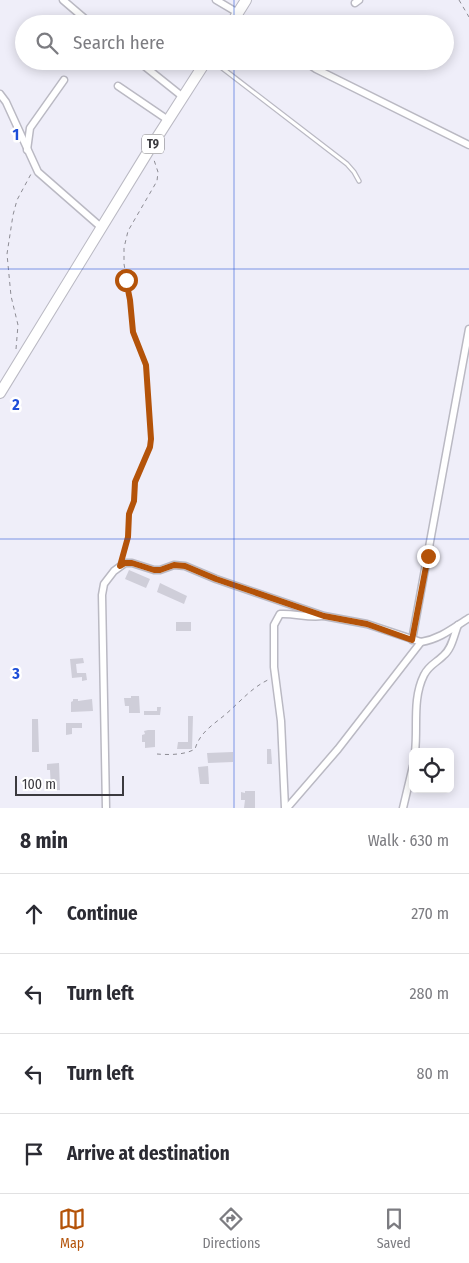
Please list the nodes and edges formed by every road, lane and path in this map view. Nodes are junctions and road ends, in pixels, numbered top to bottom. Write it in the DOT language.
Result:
graph roads {
  1 [pos="216,0"];
  2 [pos="246,0"];
  3 [pos="459,0"];
  4 [pos="68,2"];
  5 [pos="82,15"];
  6 [pos="232,15"];
  7 [pos="237,15"];
  8 [pos="469,17"];
  9 [pos="150,70"];
  10 [pos="200,70"];
  11 [pos="226,70"];
  12 [pos="318,70"];
  13 [pos="64,80"];
  14 [pos="118,86"];
  15 [pos="0,94"];
  16 [pos="183,96"];
  17 [pos="168,120"];
  18 [pos="469,145"];
  19 [pos="149,150"];
  20 [pos="27,152"];
  21 [pos="34,166"];
  22 [pos="359,181"];
  23 [pos="102,228"];
  24 [pos="469,329"];
  25 [pos="16,367"];
  26 [pos="0,393"];
  27 [pos="120,566"];
  28 [pos="324,616"];
  29 [pos="469,618"];
  30 [pos="458,625"];
  31 [pos="412,640"];
  32 [pos="421,642"];
  33 [pos="275,676"];
  34 [pos="415,748"];
  35 [pos="158,754"];
  36 [pos="409,783"];
  37 [pos="106,808"];
  38 [pos="286,808"];
  39 [pos="403,808"];
  1 -- 6 [label="street"];
  2 -- 7 [label="highway"];
  3 -- 8 [label="path"];
  4 -- 5 [label="street"];
  9 -- 16 [label="street"];
  10 -- 16 [label="highway, T9"];
  11 -- 22 [label="lane"];
  12 -- 18 [label="street"];
  13 -- 20 [label="street"];
  14 -- 17 [label="street"];
  15 -- 20 [label="street"];
  16 -- 17 [label="highway, T9"];
  17 -- 19 [label="highway, T9"];
  19 -- 23 [label="highway, T9"];
  19 -- 27 [label="path"];
  20 -- 21 [label="street"];
  21 -- 23 [label="street"];
  21 -- 25 [label="path"];
  23 -- 25 [label="highway, T9"];
  24 -- 31 [label="street"];
  25 -- 26 [label="highway, T9"];
  27 -- 28 [label="street"];
  27 -- 37 [label="street"];
  28 -- 31 [label="street"];
  28 -- 33 [label="street"];
  29 -- 30 [label="street"];
  30 -- 32 [label="street"];
  30 -- 34 [label="street"];
  31 -- 32 [label="street"];
  32 -- 38 [label="street"];
  33 -- 35 [label="path"];
  33 -- 38 [label="street"];
  36 -- 39 [label="street"];
}
